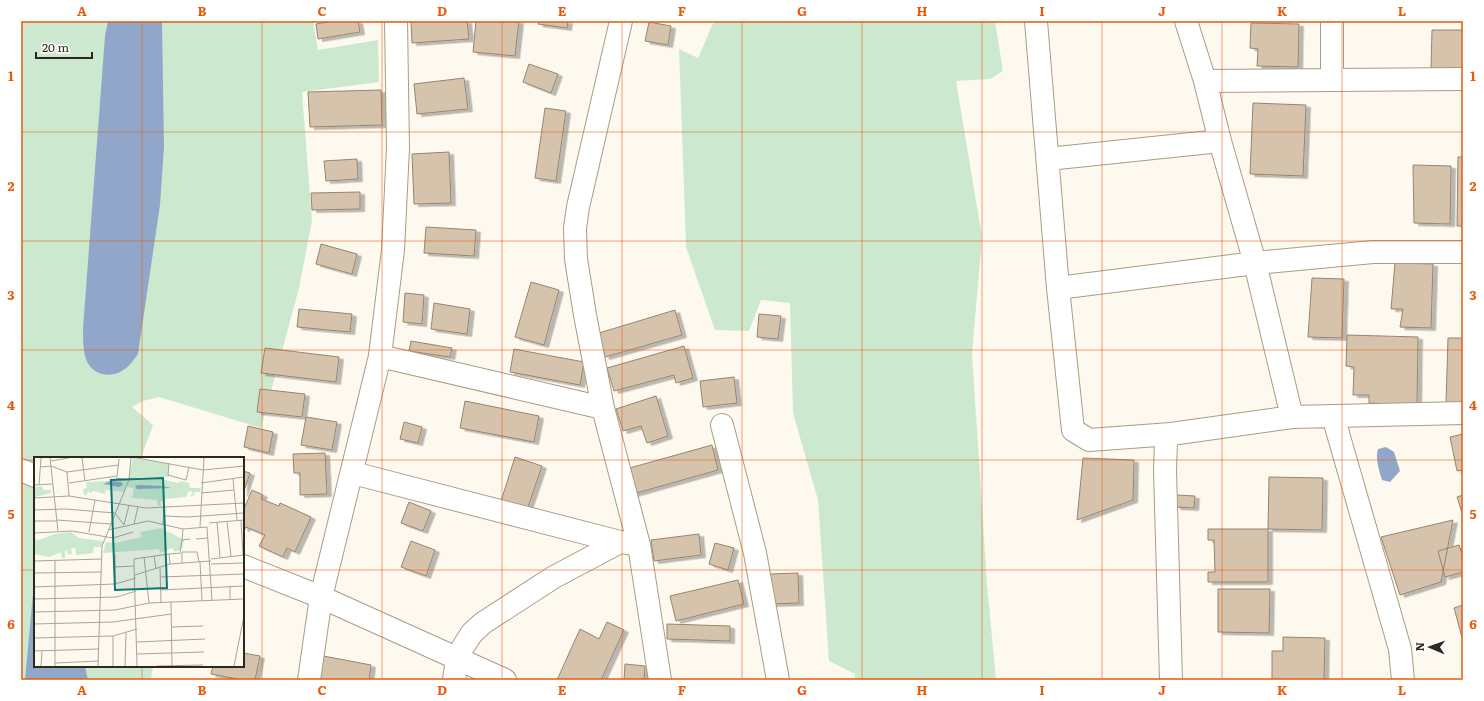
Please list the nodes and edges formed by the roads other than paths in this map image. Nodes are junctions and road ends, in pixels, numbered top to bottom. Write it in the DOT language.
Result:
graph roads {
  1 [pos="396,21"];
  2 [pos="621,21"];
  3 [pos="1036,21"];
  4 [pos="1186,21"];
  5 [pos="1332,21"];
  6 [pos="1332,79"];
  7 [pos="1463,79"];
  8 [pos="1205,81"];
  9 [pos="1220,141"];
  10 [pos="1048,160"];
  11 [pos="1463,252"];
  12 [pos="1255,263"];
  13 [pos="1058,288"];
  14 [pos="380,356"];
  15 [pos="602,408"];
  16 [pos="1463,413"];
  17 [pos="1333,416"];
  18 [pos="1292,417"];
  19 [pos="722,425"];
  20 [pos="1171,434"];
  21 [pos="21,470"];
  22 [pos="353,473"];
  23 [pos="34,476"];
  24 [pos="629,544"];
  25 [pos="244,566"];
  26 [pos="321,597"];
  27 [pos="456,670"];
  28 [pos="309,680"];
  29 [pos="505,680"];
  30 [pos="660,680"];
  31 [pos="778,680"];
  32 [pos="1171,680"];
  33 [pos="1403,680"];
  1 -- 14 [label="street"];
  2 -- 15 [label="street"];
  3 -- 10 [label="street"];
  4 -- 8 [label="street"];
  5 -- 6 [label="street"];
  6 -- 7 [label="street"];
  6 -- 8 [label="street"];
  8 -- 9 [label="street"];
  9 -- 10 [label="street"];
  9 -- 12 [label="street"];
  10 -- 13 [label="street"];
  11 -- 12 [label="street"];
  12 -- 13 [label="street"];
  12 -- 18 [label="street"];
  13 -- 20 [label="street"];
  14 -- 15 [label="street"];
  14 -- 22 [label="street"];
  15 -- 24 [label="street"];
  16 -- 17 [label="street"];
  17 -- 18 [label="street"];
  17 -- 33 [label="street"];
  18 -- 20 [label="street"];
  19 -- 31 [label="street"];
  20 -- 32 [label="street"];
  21 -- 23 [label="street"];
  22 -- 24 [label="street"];
  22 -- 26 [label="street"];
  24 -- 27 [label="street"];
  24 -- 30 [label="street"];
  25 -- 26 [label="street"];
  26 -- 27 [label="street"];
  26 -- 28 [label="street"];
  27 -- 29 [label="street"];
}
